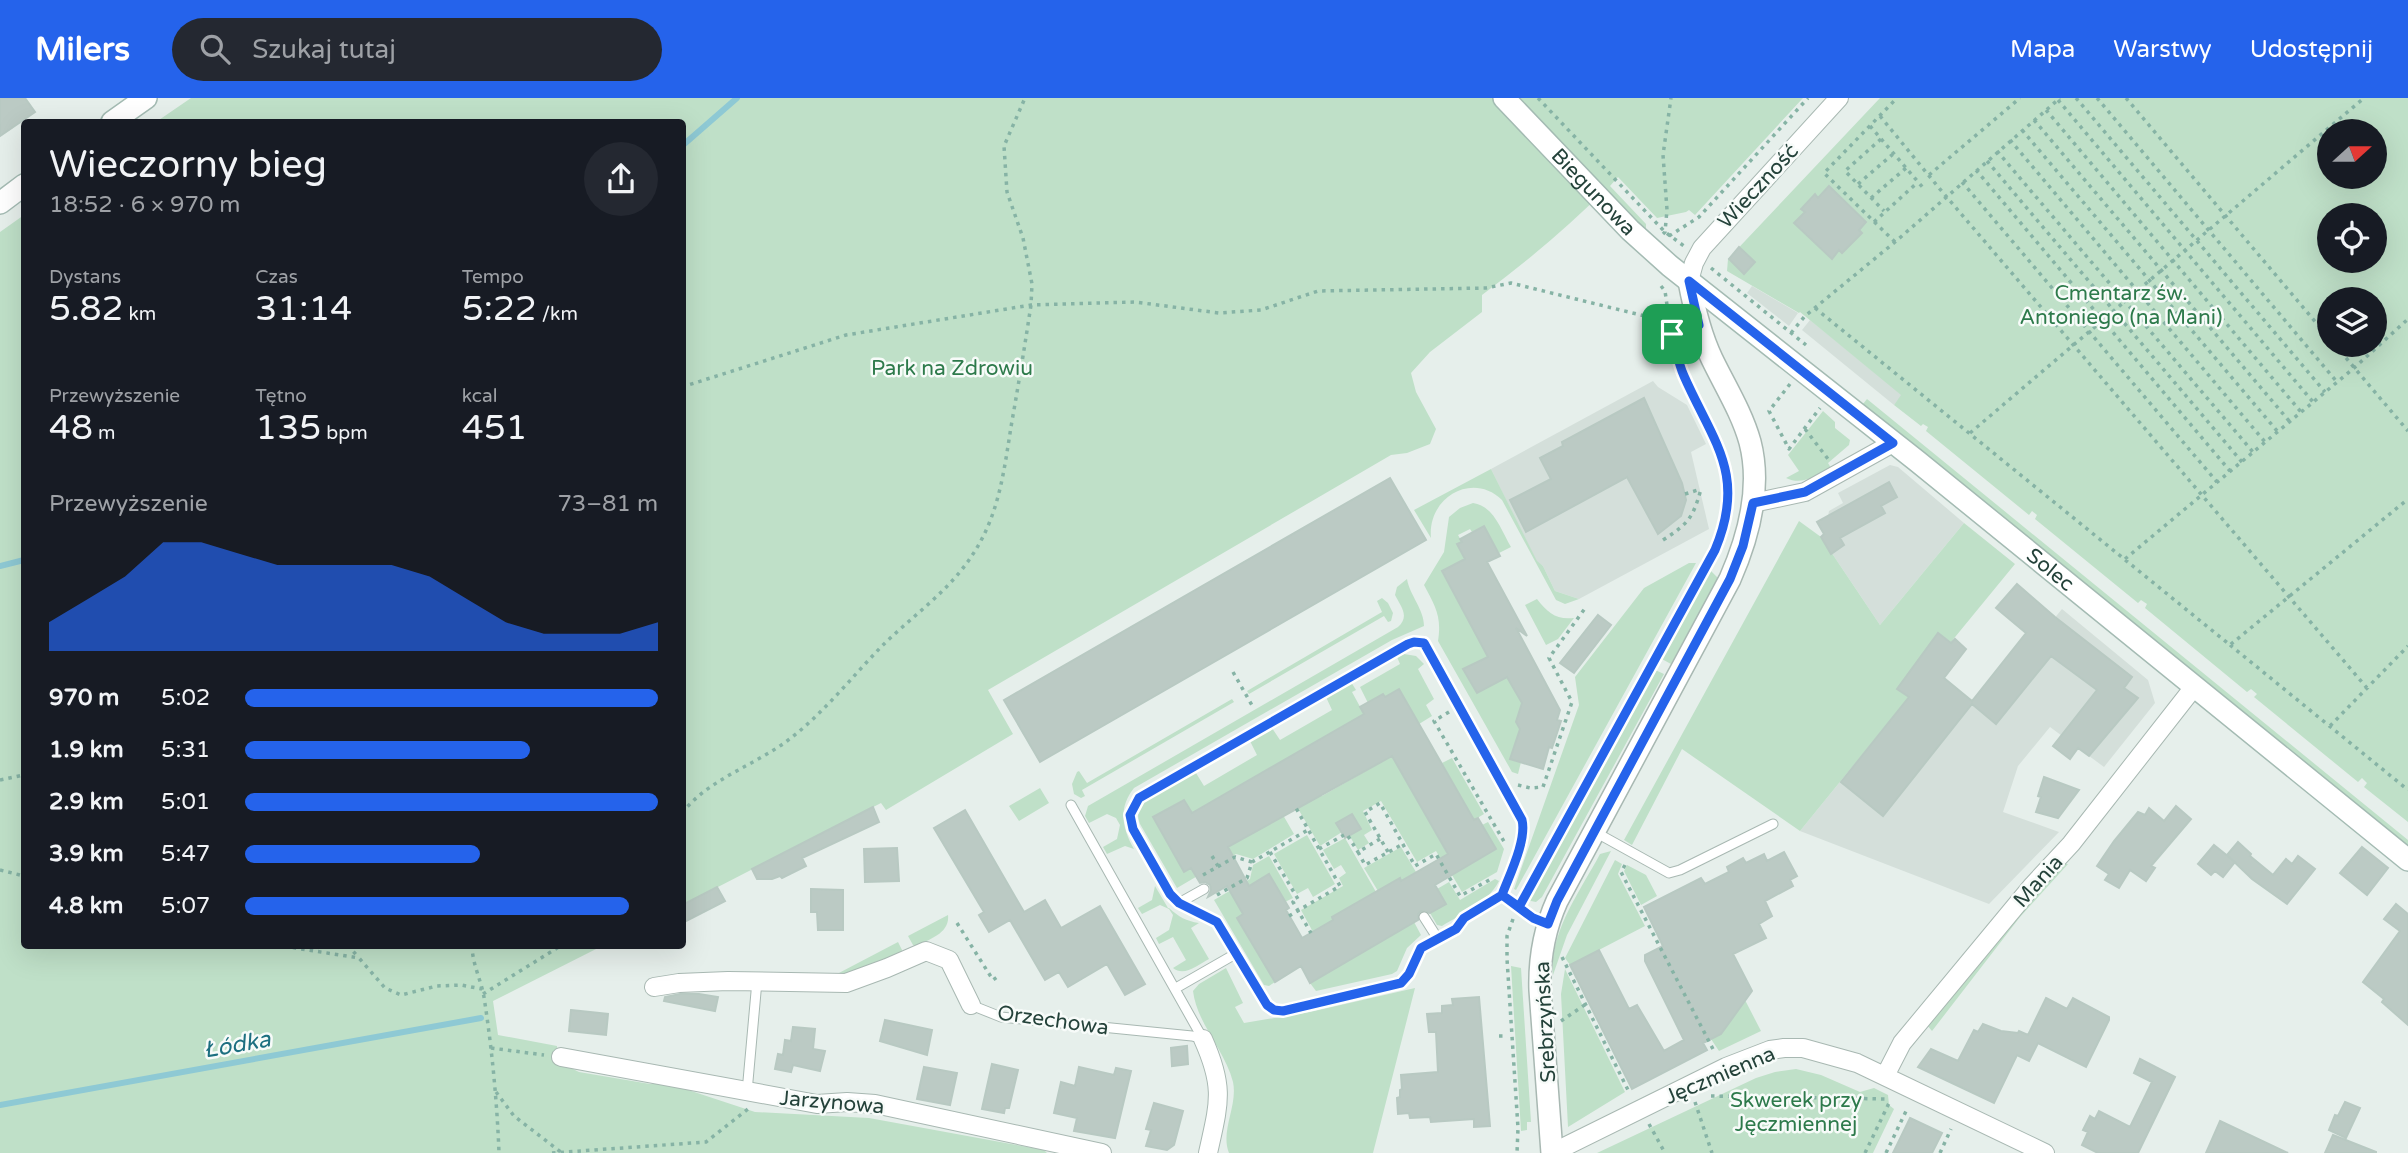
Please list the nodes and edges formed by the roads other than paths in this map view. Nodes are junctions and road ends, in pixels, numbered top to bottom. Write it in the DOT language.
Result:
graph roads {
  1 [pos="146,98"];
  2 [pos="1504,98"];
  3 [pos="1839,98"];
  4 [pos="116,119"];
  5 [pos="21,187"];
  6 [pos="0,202"];
  7 [pos="1689,281"];
  8 [pos="1699,325"];
  9 [pos="1667,335"];
  10 [pos="1893,443"];
  11 [pos="1753,503"];
  12 [pos="2194,687"];
  13 [pos="1071,805"];
  14 [pos="1773,824"];
  15 [pos="1595,832"];
  16 [pos="2408,860"];
  17 [pos="1203,889"];
  18 [pos="1502,895"];
  19 [pos="1179,903"];
  20 [pos="1424,917"];
  21 [pos="1548,924"];
  22 [pos="1438,939"];
  23 [pos="1237,953"];
  24 [pos="757,981"];
  25 [pos="654,987"];
  26 [pos="1176,988"];
  27 [pos="971,1005"];
  28 [pos="1203,1039"];
  29 [pos="561,1057"];
  30 [pos="1885,1076"];
  31 [pos="755,1094"];
  32 [pos="1102,1153"];
  33 [pos="1208,1153"];
  34 [pos="1552,1153"];
  35 [pos="2045,1153"];
  1 -- 4 [label="main road"];
  2 -- 7 [label="main road, Biegunowa"];
  3 -- 7 [label="street, Wieczność"];
  5 -- 6 [label="main road"];
  7 -- 8 [label="main road, Srebrzyńska"];
  7 -- 10 [label="main road, Solec"];
  8 -- 9 [label="lane"];
  8 -- 11 [label="main road, Srebrzyńska"];
  10 -- 11 [label="street"];
  10 -- 12 [label="main road, Solec"];
  11 -- 15 [label="main road, Srebrzyńska"];
  12 -- 16 [label="main road, Solec"];
  12 -- 30 [label="street, Mania"];
  13 -- 26 [label="lane"];
  14 -- 15 [label="lane"];
  15 -- 21 [label="main road, Srebrzyńska"];
  17 -- 19 [label="lane"];
  18 -- 19 [label="lane"];
  18 -- 21 [label="lane"];
  18 -- 22 [label="lane"];
  19 -- 23 [label="lane"];
  20 -- 22 [label="lane"];
  21 -- 34 [label="main road, Srebrzyńska"];
  22 -- 23 [label="lane"];
  23 -- 26 [label="lane"];
  24 -- 25 [label="street, Orzechowa"];
  24 -- 27 [label="street, Orzechowa"];
  24 -- 31 [label="lane"];
  26 -- 28 [label="lane"];
  27 -- 28 [label="lane, Orzechowa"];
  28 -- 33 [label="street"];
  29 -- 31 [label="street, Jarzynowa"];
  30 -- 34 [label="street, Jęczmienna"];
  30 -- 35 [label="street, Jęczmienna"];
  31 -- 32 [label="street, Jarzynowa"];
}
